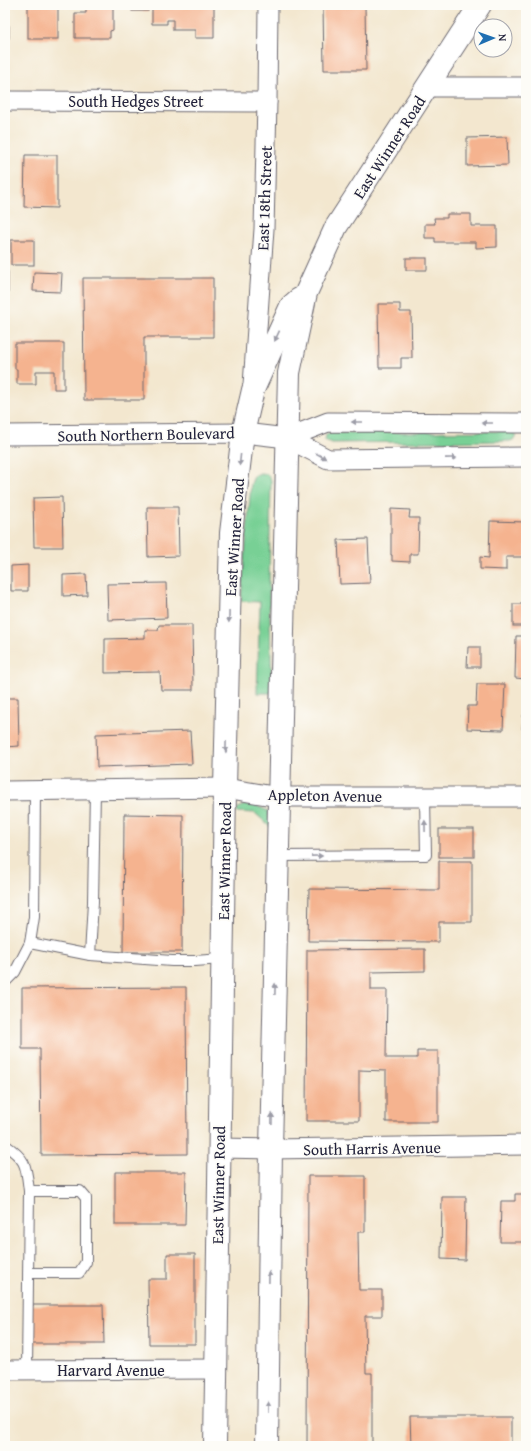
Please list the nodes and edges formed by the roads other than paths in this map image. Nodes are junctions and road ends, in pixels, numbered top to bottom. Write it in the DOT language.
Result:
graph roads {
  1 [pos="268,5"];
  2 [pos="480,5"];
  3 [pos="427,87"];
  4 [pos="526,87"];
  5 [pos="5,101"];
  6 [pos="267,102"];
  7 [pos="306,293"];
  8 [pos="253,390"];
  9 [pos="526,423"];
  10 [pos="243,433"];
  11 [pos="5,435"];
  12 [pos="287,438"];
  13 [pos="526,438"];
  14 [pos="526,457"];
  15 [pos="225,788"];
  16 [pos="95,790"];
  17 [pos="5,791"];
  18 [pos="35,791"];
  19 [pos="279,797"];
  20 [pos="425,797"];
  21 [pos="526,797"];
  22 [pos="278,856"];
  23 [pos="30,943"];
  24 [pos="90,955"];
  25 [pos="222,959"];
  26 [pos="5,982"];
  27 [pos="5,1145"];
  28 [pos="526,1145"];
  29 [pos="219,1148"];
  30 [pos="271,1149"];
  31 [pos="29,1191"];
  32 [pos="28,1273"];
  33 [pos="216,1369"];
  34 [pos="5,1370"];
  35 [pos="27,1370"];
  36 [pos="215,1446"];
  37 [pos="267,1446"];
  1 -- 6 [label="street, East 18th Street"];
  2 -- 3 [label="street, East Winner Road"];
  3 -- 4 [label="street"];
  3 -- 7 [label="street, East Winner Road"];
  5 -- 6 [label="street, South Hedges Street"];
  6 -- 8 [label="street, East 18th Street"];
  7 -- 8 [label="street, East Winner Road, one-way"];
  7 -- 12 [label="street, East Winner Road"];
  8 -- 10 [label="street, East Winner Road"];
  9 -- 12 [label="street, South Northern Boulevard, one-way"];
  9 -- 13 [label="street, South Northern Boulevard"];
  10 -- 11 [label="street, South Northern Boulevard"];
  10 -- 12 [label="street, South Northern Boulevard"];
  10 -- 15 [label="street, East Winner Road, one-way"];
  12 -- 14 [label="street, South Northern Boulevard, one-way"];
  12 -- 19 [label="street, East Winner Road"];
  15 -- 16 [label="street, Appleton Avenue"];
  15 -- 19 [label="street, Appleton Avenue"];
  15 -- 25 [label="street, East Winner Road"];
  16 -- 18 [label="street, Appleton Avenue"];
  16 -- 24 [label="lane"];
  17 -- 18 [label="street, Appleton Avenue"];
  18 -- 23 [label="lane"];
  19 -- 20 [label="street, Appleton Avenue"];
  19 -- 22 [label="street, East Winner Road"];
  20 -- 21 [label="street, Appleton Avenue"];
  22 -- 20 [label="lane, one-way"];
  30 -- 22 [label="street, East Winner Road, one-way"];
  23 -- 24 [label="lane"];
  23 -- 26 [label="lane"];
  24 -- 25 [label="lane"];
  25 -- 29 [label="street, East Winner Road"];
  27 -- 31 [label="lane"];
  28 -- 30 [label="street, South Harris Avenue"];
  29 -- 30 [label="street, South Harris Avenue"];
  29 -- 33 [label="street, East Winner Road"];
  37 -- 30 [label="street, East Winner Road, one-way"];
  31 -- 32 [label="lane"];
  31 -- 32 [label="lane"];
  32 -- 35 [label="lane"];
  33 -- 35 [label="street, Harvard Avenue"];
  33 -- 36 [label="street, East Winner Road"];
  34 -- 35 [label="street, Harvard Avenue"];
}
